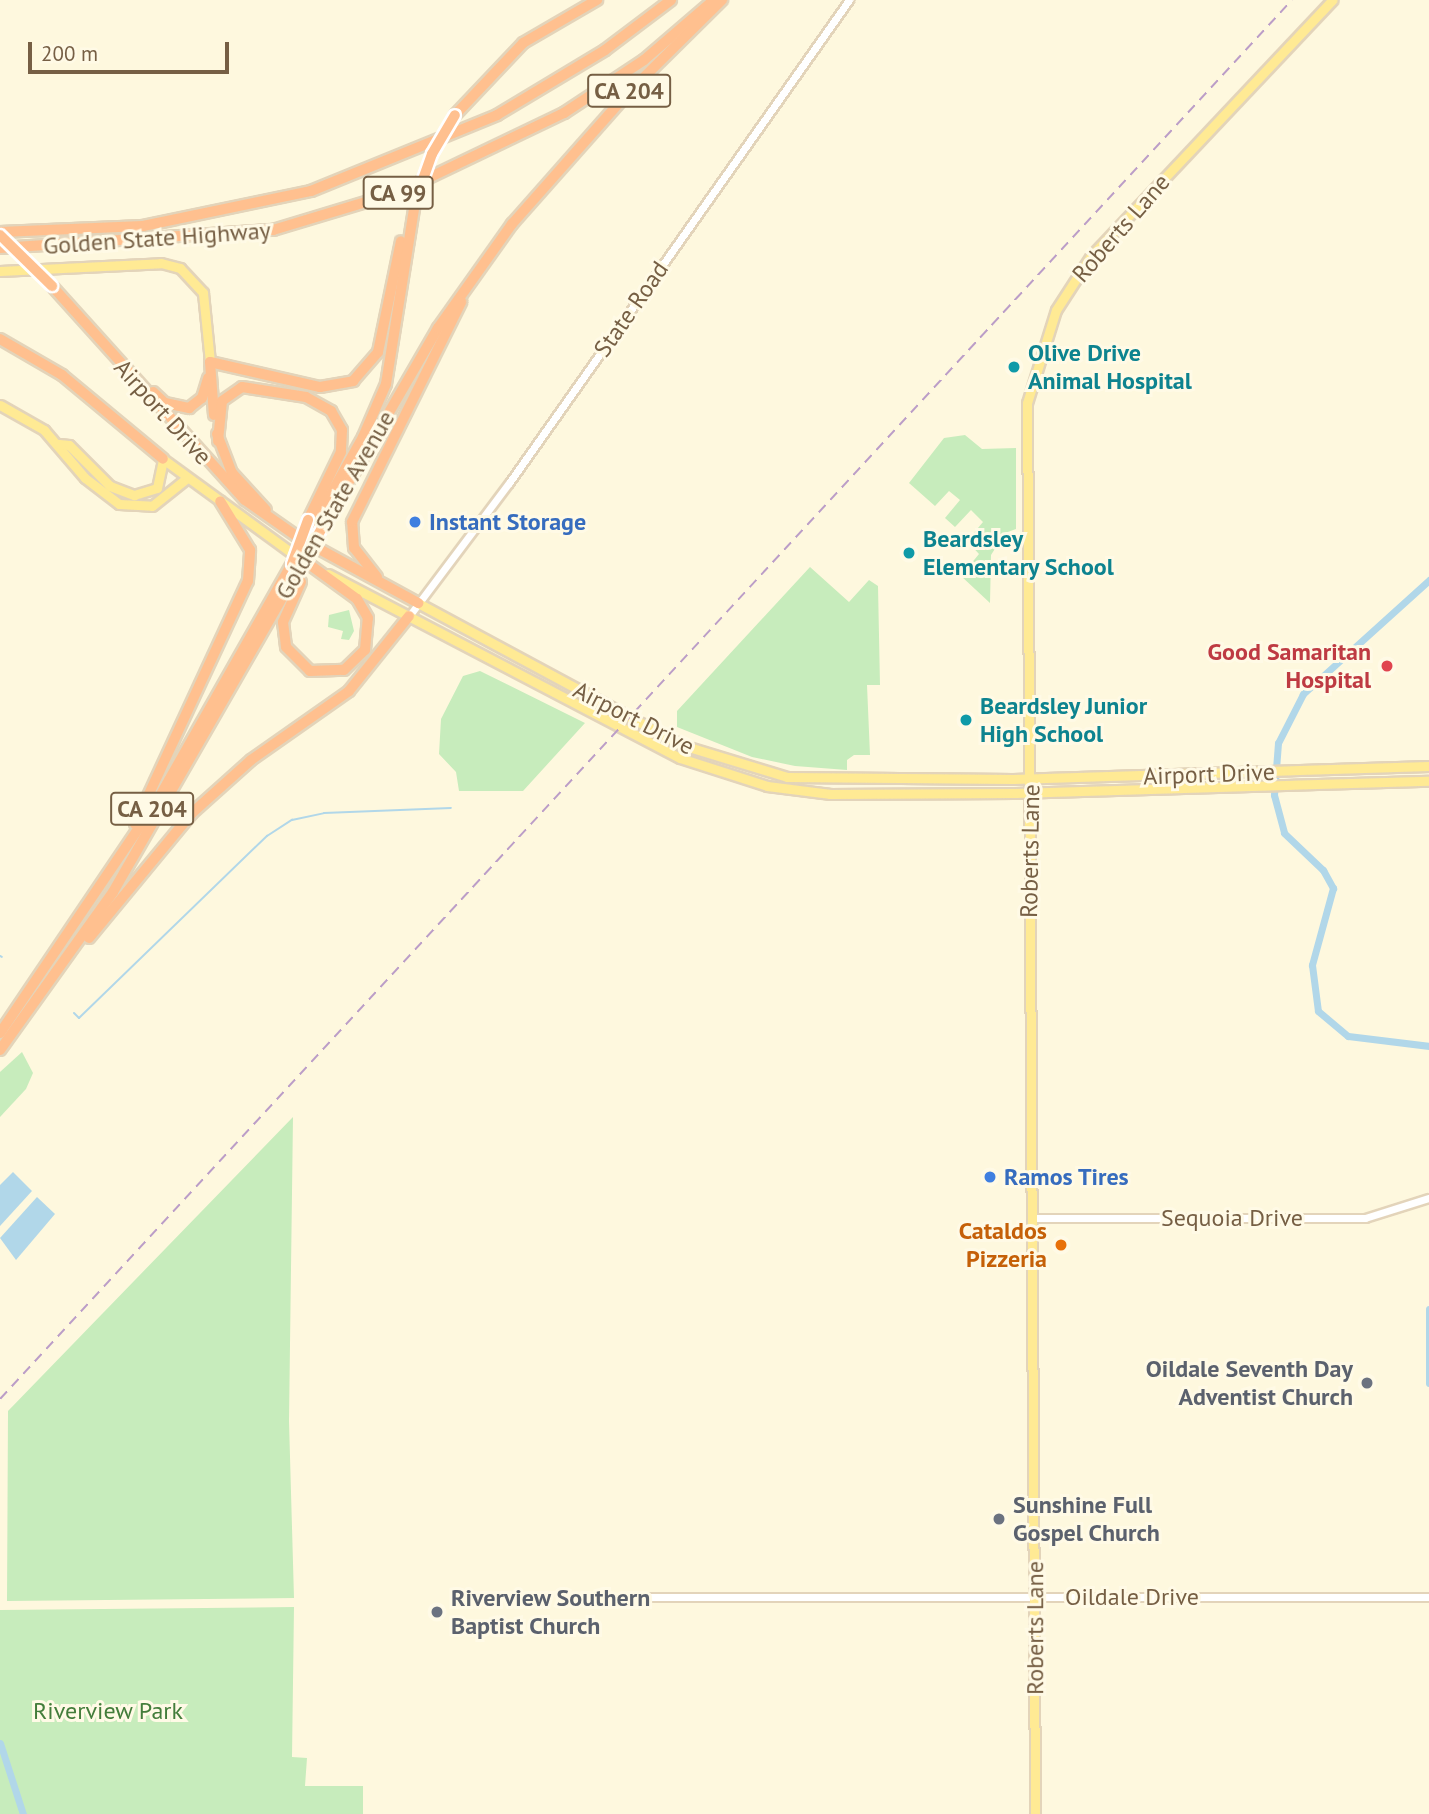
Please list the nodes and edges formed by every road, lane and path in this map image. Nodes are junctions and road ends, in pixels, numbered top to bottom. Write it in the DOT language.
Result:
graph roads {
  1 [pos="597,0"];
  2 [pos="671,0"];
  3 [pos="714,0"];
  4 [pos="722,0"];
  5 [pos="849,0"];
  6 [pos="1332,0"];
  7 [pos="415,202"];
  8 [pos="0,234"];
  9 [pos="0,248"];
  10 [pos="0,271"];
  11 [pos="472,278"];
  12 [pos="0,339"];
  13 [pos="109,351"];
  14 [pos="210,362"];
  15 [pos="0,405"];
  16 [pos="218,441"];
  17 [pos="59,444"];
  18 [pos="163,459"];
  19 [pos="187,478"];
  20 [pos="220,501"];
  21 [pos="276,522"];
  22 [pos="316,527"];
  23 [pos="306,562"];
  24 [pos="293,578"];
  25 [pos="381,581"];
  26 [pos="418,603"];
  27 [pos="409,616"];
  28 [pos="1429,766"];
  29 [pos="1031,779"];
  30 [pos="1429,781"];
  31 [pos="1030,793"];
  32 [pos="111,873"];
  33 [pos="51,982"];
  34 [pos="0,1033"];
  35 [pos="0,1050"];
  36 [pos="1429,1198"];
  37 [pos="1032,1218"];
  38 [pos="624,1597"];
  39 [pos="1035,1597"];
  40 [pos="1429,1597"];
  41 [pos="1035,1814"];
  1 -- 7 [label="highway, bridge"];
  2 -- 8 [label="highway, Golden State Highway / CA 99"];
  3 -- 9 [label="highway, Golden State Highway / CA 99"];
  4 -- 11 [label="highway, Golden State Avenue / CA 204"];
  5 -- 26 [label="street, State Road"];
  6 -- 29 [label="main road, Roberts Lane"];
  7 -- 14 [label="highway"];
  7 -- 22 [label="highway, Golden State Avenue / CA 204"];
  8 -- 13 [label="highway, Airport Drive, bridge"];
  10 -- 14 [label="main road"];
  11 -- 22 [label="highway, Golden State Avenue / CA 204"];
  11 -- 25 [label="highway"];
  12 -- 18 [label="highway, Airport Drive"];
  13 -- 14 [label="highway"];
  13 -- 21 [label="highway, Airport Drive"];
  14 -- 16 [label="highway"];
  15 -- 17 [label="main road"];
  16 -- 21 [label="highway"];
  16 -- 22 [label="highway"];
  17 -- 18 [label="main road"];
  17 -- 19 [label="main road"];
  18 -- 19 [label="main road, Airport Drive"];
  19 -- 20 [label="main road, Airport Drive"];
  20 -- 23 [label="main road, Airport Drive"];
  20 -- 32 [label="highway"];
  21 -- 25 [label="highway, Airport Drive"];
  22 -- 24 [label="highway, Golden State Avenue / CA 204, bridge"];
  22 -- 24 [label="highway, Golden State Avenue / CA 204, bridge"];
  23 -- 24 [label="highway"];
  23 -- 27 [label="main road, Airport Drive"];
  24 -- 32 [label="highway, Golden State Avenue / CA 204"];
  24 -- 33 [label="highway, Golden State Avenue / CA 204"];
  25 -- 26 [label="highway, Airport Drive"];
  26 -- 27 [label="street, State Road"];
  26 -- 29 [label="main road, Airport Drive"];
  27 -- 31 [label="main road, Airport Drive"];
  27 -- 33 [label="highway"];
  28 -- 29 [label="main road, Airport Drive"];
  29 -- 31 [label="main road, Roberts Lane"];
  30 -- 31 [label="main road, Airport Drive"];
  31 -- 37 [label="main road, Roberts Lane"];
  32 -- 34 [label="highway, Golden State Avenue / CA 204"];
  33 -- 35 [label="highway, Golden State Avenue / CA 204"];
  36 -- 37 [label="street, Sequoia Drive"];
  37 -- 39 [label="main road, Roberts Lane"];
  38 -- 39 [label="street, Oildale Drive"];
  39 -- 40 [label="street, Oildale Drive"];
  39 -- 41 [label="main road, Roberts Lane"];
}
